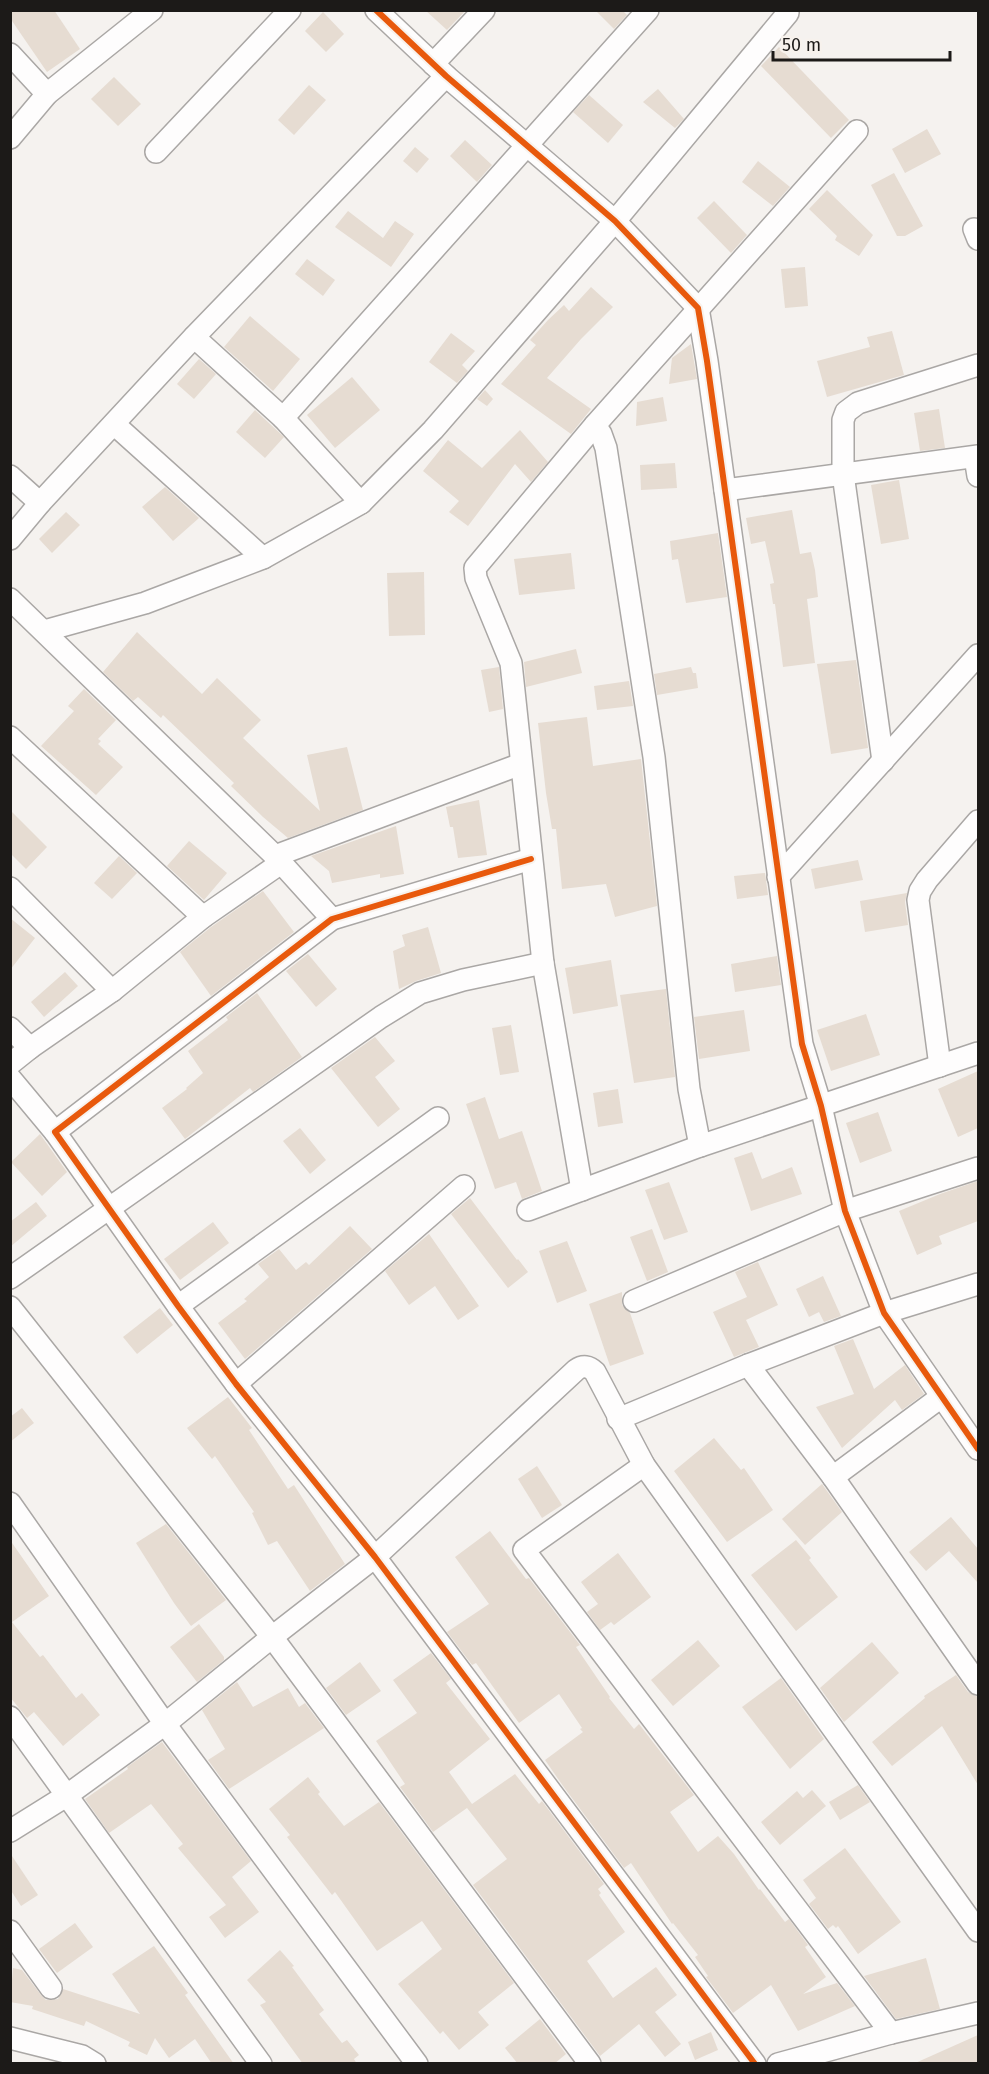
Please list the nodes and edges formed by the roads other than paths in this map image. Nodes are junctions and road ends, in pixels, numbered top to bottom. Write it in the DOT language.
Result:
graph roads {
  1 [pos="152,10"];
  2 [pos="290,10"];
  3 [pos="376,10"];
  4 [pos="484,10"];
  5 [pos="648,10"];
  6 [pos="788,13"];
  7 [pos="10,54"];
  8 [pos="440,70"];
  9 [pos="47,94"];
  10 [pos="857,131"];
  11 [pos="10,138"];
  12 [pos="526,147"];
  13 [pos="156,153"];
  14 [pos="615,221"];
  15 [pos="698,308"];
  16 [pos="194,337"];
  17 [pos="978,365"];
  18 [pos="283,418"];
  19 [pos="114,424"];
  20 [pos="595,425"];
  21 [pos="977,463"];
  22 [pos="843,474"];
  23 [pos="10,476"];
  24 [pos="725,490"];
  25 [pos="40,503"];
  26 [pos="361,503"];
  27 [pos="10,539"];
  28 [pos="263,558"];
  29 [pos="10,599"];
  30 [pos="44,631"];
  31 [pos="978,655"];
  32 [pos="10,737"];
  33 [pos="883,761"];
  34 [pos="521,764"];
  35 [pos="978,821"];
  36 [pos="531,859"];
  37 [pos="278,860"];
  38 [pos="778,877"];
  39 [pos="10,888"];
  40 [pos="203,917"];
  41 [pos="332,919"];
  42 [pos="543,963"];
  43 [pos="112,991"];
  44 [pos="10,1028"];
  45 [pos="30,1047"];
  46 [pos="978,1053"];
  47 [pos="10,1064"];
  48 [pos="940,1066"];
  49 [pos="10,1078"];
  50 [pos="821,1106"];
  51 [pos="438,1118"];
  52 [pos="55,1132"];
  53 [pos="700,1146"];
  54 [pos="978,1168"];
  55 [pos="464,1186"];
  56 [pos="582,1190"];
  57 [pos="109,1209"];
  58 [pos="528,1210"];
  59 [pos="845,1211"];
  60 [pos="10,1278"];
  61 [pos="978,1284"];
  62 [pos="634,1301"];
  63 [pos="178,1306"];
  64 [pos="10,1307"];
  65 [pos="884,1313"];
  66 [pos="748,1365"];
  67 [pos="236,1384"];
  68 [pos="941,1397"];
  69 [pos="618,1419"];
  70 [pos="978,1449"];
  71 [pos="644,1465"];
  72 [pos="832,1477"];
  73 [pos="10,1503"];
  74 [pos="375,1557"];
  75 [pos="273,1637"];
  76 [pos="978,1684"];
  77 [pos="10,1717"];
  78 [pos="165,1724"];
  79 [pos="66,1796"];
  80 [pos="10,1831"];
  81 [pos="977,1924"];
  82 [pos="10,1931"];
  83 [pos="51,1988"];
  84 [pos="978,2013"];
  85 [pos="891,2033"];
  86 [pos="10,2038"];
  87 [pos="786,2063"];
  88 [pos="94,2064"];
  89 [pos="261,2064"];
  90 [pos="417,2064"];
  91 [pos="590,2064"];
  92 [pos="755,2064"];
  1 -- 9 [label="street"];
  2 -- 13 [label="street"];
  3 -- 8 [label="street"];
  4 -- 8 [label="street"];
  5 -- 12 [label="street"];
  6 -- 14 [label="street"];
  7 -- 9 [label="street"];
  8 -- 12 [label="street"];
  8 -- 16 [label="street"];
  9 -- 11 [label="street"];
  10 -- 15 [label="street"];
  12 -- 14 [label="street"];
  12 -- 18 [label="street"];
  14 -- 15 [label="street"];
  14 -- 26 [label="street"];
  15 -- 20 [label="street"];
  15 -- 24 [label="street"];
  16 -- 18 [label="street"];
  16 -- 19 [label="street"];
  17 -- 22 [label="street"];
  18 -- 26 [label="street"];
  19 -- 25 [label="street"];
  19 -- 28 [label="street"];
  20 -- 34 [label="street"];
  20 -- 53 [label="street"];
  21 -- 22 [label="street"];
  22 -- 24 [label="street"];
  22 -- 33 [label="street"];
  23 -- 25 [label="street"];
  24 -- 38 [label="street"];
  25 -- 27 [label="street"];
  26 -- 28 [label="street"];
  28 -- 30 [label="street"];
  29 -- 30 [label="street"];
  30 -- 37 [label="street"];
  31 -- 33 [label="street"];
  32 -- 40 [label="street"];
  33 -- 38 [label="street"];
  34 -- 36 [label="street"];
  34 -- 37 [label="street"];
  35 -- 48 [label="street"];
  36 -- 41 [label="street"];
  36 -- 42 [label="street"];
  37 -- 40 [label="street"];
  37 -- 41 [label="street"];
  38 -- 50 [label="street"];
  39 -- 43 [label="street"];
  40 -- 43 [label="street"];
  41 -- 52 [label="street"];
  42 -- 56 [label="street"];
  42 -- 57 [label="street"];
  43 -- 45 [label="street"];
  44 -- 45 [label="street"];
  45 -- 47 [label="street"];
  46 -- 48 [label="street"];
  48 -- 50 [label="street"];
  49 -- 52 [label="street"];
  50 -- 53 [label="street"];
  50 -- 59 [label="street"];
  51 -- 63 [label="street"];
  52 -- 57 [label="street"];
  53 -- 56 [label="street"];
  54 -- 59 [label="street"];
  55 -- 67 [label="street"];
  56 -- 58 [label="street"];
  57 -- 60 [label="street"];
  57 -- 63 [label="street"];
  59 -- 62 [label="street"];
  59 -- 65 [label="street"];
  61 -- 65 [label="street"];
  63 -- 67 [label="street"];
  64 -- 75 [label="street"];
  65 -- 66 [label="street"];
  65 -- 68 [label="street"];
  66 -- 69 [label="street"];
  66 -- 72 [label="street"];
  67 -- 74 [label="street"];
  68 -- 70 [label="street"];
  68 -- 72 [label="street"];
  69 -- 71 [label="street"];
  69 -- 74 [label="street"];
  71 -- 81 [label="street"];
  71 -- 85 [label="street"];
  72 -- 76 [label="street"];
  73 -- 78 [label="street"];
  74 -- 75 [label="street"];
  74 -- 92 [label="street"];
  75 -- 78 [label="street"];
  75 -- 91 [label="street"];
  77 -- 79 [label="street"];
  78 -- 79 [label="street"];
  78 -- 90 [label="street"];
  79 -- 80 [label="street"];
  79 -- 89 [label="street"];
  82 -- 83 [label="street"];
  84 -- 85 [label="street"];
  85 -- 87 [label="street"];
  86 -- 88 [label="street"];
}
